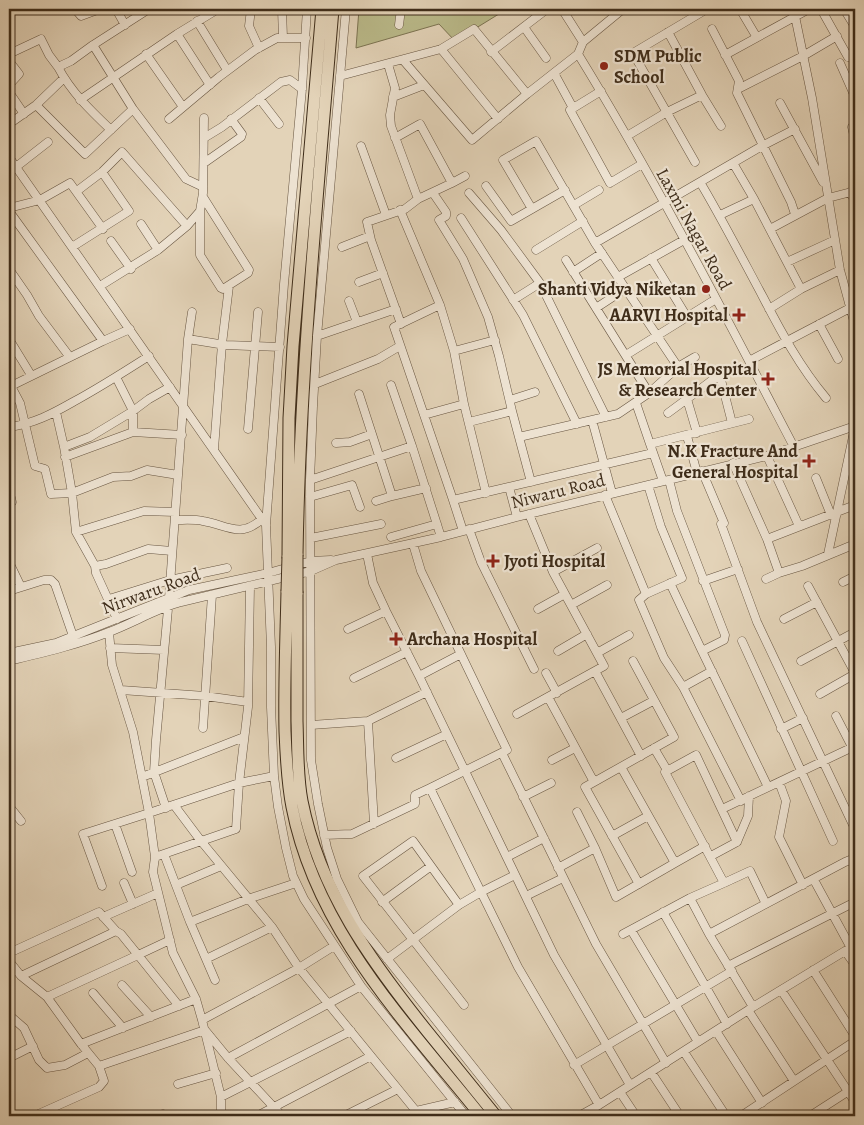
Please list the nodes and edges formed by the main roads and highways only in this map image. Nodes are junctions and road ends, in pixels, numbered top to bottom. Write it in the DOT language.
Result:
graph roads {
  1 [pos="322,9"];
  2 [pos="333,9"];
  3 [pos="292,556"];
  4 [pos="292,592"];
  5 [pos="481,1116"];
  6 [pos="496,1116"];
  1 -- 3 [label="highway"];
  2 -- 3 [label="highway"];
  3 -- 4 [label="highway, bridge"];
  4 -- 5 [label="highway"];
  4 -- 6 [label="highway"];
}
